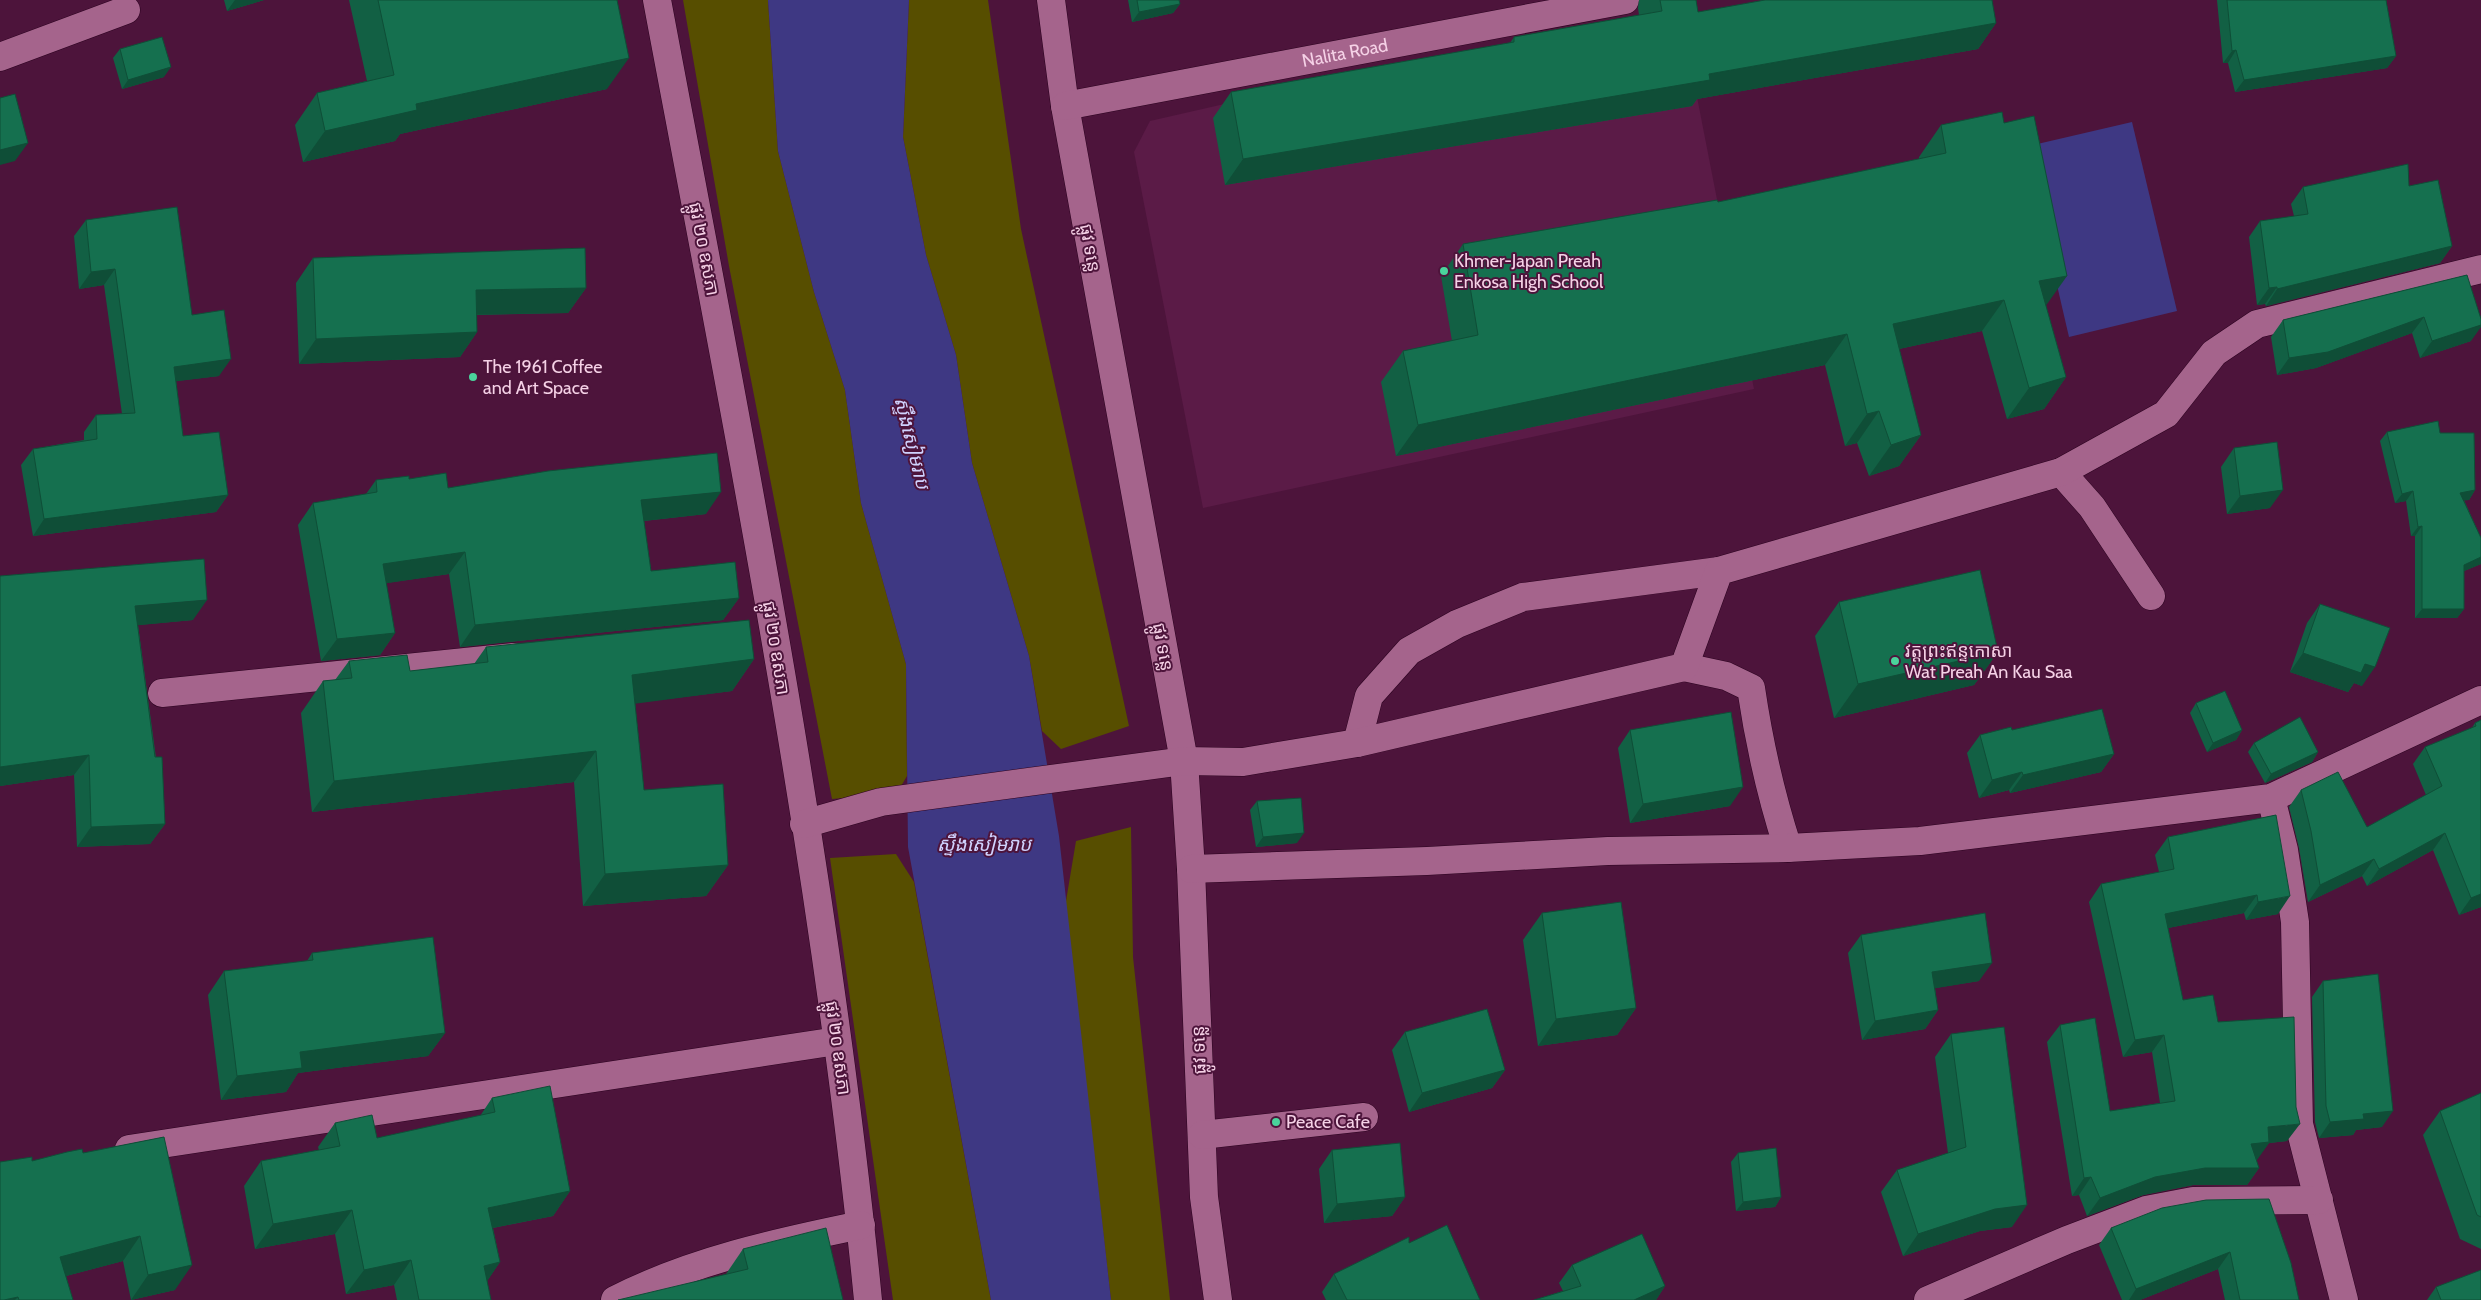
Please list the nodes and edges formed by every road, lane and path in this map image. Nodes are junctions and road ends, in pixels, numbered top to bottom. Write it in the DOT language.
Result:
graph roads {
  1 [pos="657,0"];
  2 [pos="1052,0"];
  3 [pos="1625,0"];
  4 [pos="1541,8"];
  5 [pos="126,10"];
  6 [pos="0,57"];
  7 [pos="1065,106"];
  8 [pos="2481,269"];
  9 [pos="2061,472"];
  10 [pos="1719,571"];
  11 [pos="2151,596"];
  12 [pos="534,655"];
  13 [pos="1684,666"];
  14 [pos="162,693"];
  15 [pos="2481,700"];
  16 [pos="1357,743"];
  17 [pos="1184,761"];
  18 [pos="2271,798"];
  19 [pos="804,824"];
  20 [pos="1788,848"];
  21 [pos="1191,869"];
  22 [pos="837,1041"];
  23 [pos="1364,1117"];
  24 [pos="1202,1135"];
  25 [pos="108,1152"];
  26 [pos="2319,1200"];
  27 [pos="861,1225"];
  28 [pos="615,1300"];
  29 [pos="868,1300"];
  30 [pos="1218,1300"];
  31 [pos="1928,1300"];
  32 [pos="2344,1300"];
  1 -- 19 [label="street, ផ្លូវ ២០ ឧសភា"];
  2 -- 7 [label="street, ផ្លូវ ទន្លេ"];
  3 -- 4 [label="street, Nalita Road"];
  4 -- 7 [label="street, Nalita Road"];
  5 -- 6 [label="street"];
  7 -- 17 [label="street, ផ្លូវ ទន្លេ"];
  8 -- 9 [label="street"];
  9 -- 10 [label="street"];
  9 -- 11 [label="street"];
  10 -- 13 [label="street"];
  10 -- 16 [label="street"];
  12 -- 14 [label="street"];
  13 -- 16 [label="street"];
  13 -- 20 [label="street"];
  15 -- 18 [label="street"];
  16 -- 17 [label="street"];
  17 -- 19 [label="street"];
  17 -- 21 [label="street, ផ្លូវ ទន្លេ"];
  18 -- 20 [label="street"];
  18 -- 26 [label="street"];
  19 -- 22 [label="street, ផ្លូវ ២០ ឧសភា"];
  20 -- 21 [label="street"];
  21 -- 24 [label="street, ផ្លូវ ទន្លេ"];
  22 -- 25 [label="street"];
  22 -- 27 [label="street, ផ្លូវ ២០ ឧសភា"];
  23 -- 24 [label="street"];
  24 -- 30 [label="street, ផ្លូវ ទន្លេ"];
  26 -- 31 [label="street"];
  26 -- 32 [label="street"];
  27 -- 28 [label="street"];
  27 -- 29 [label="street, ផ្លូវ ២០ ឧសភា"];
}
